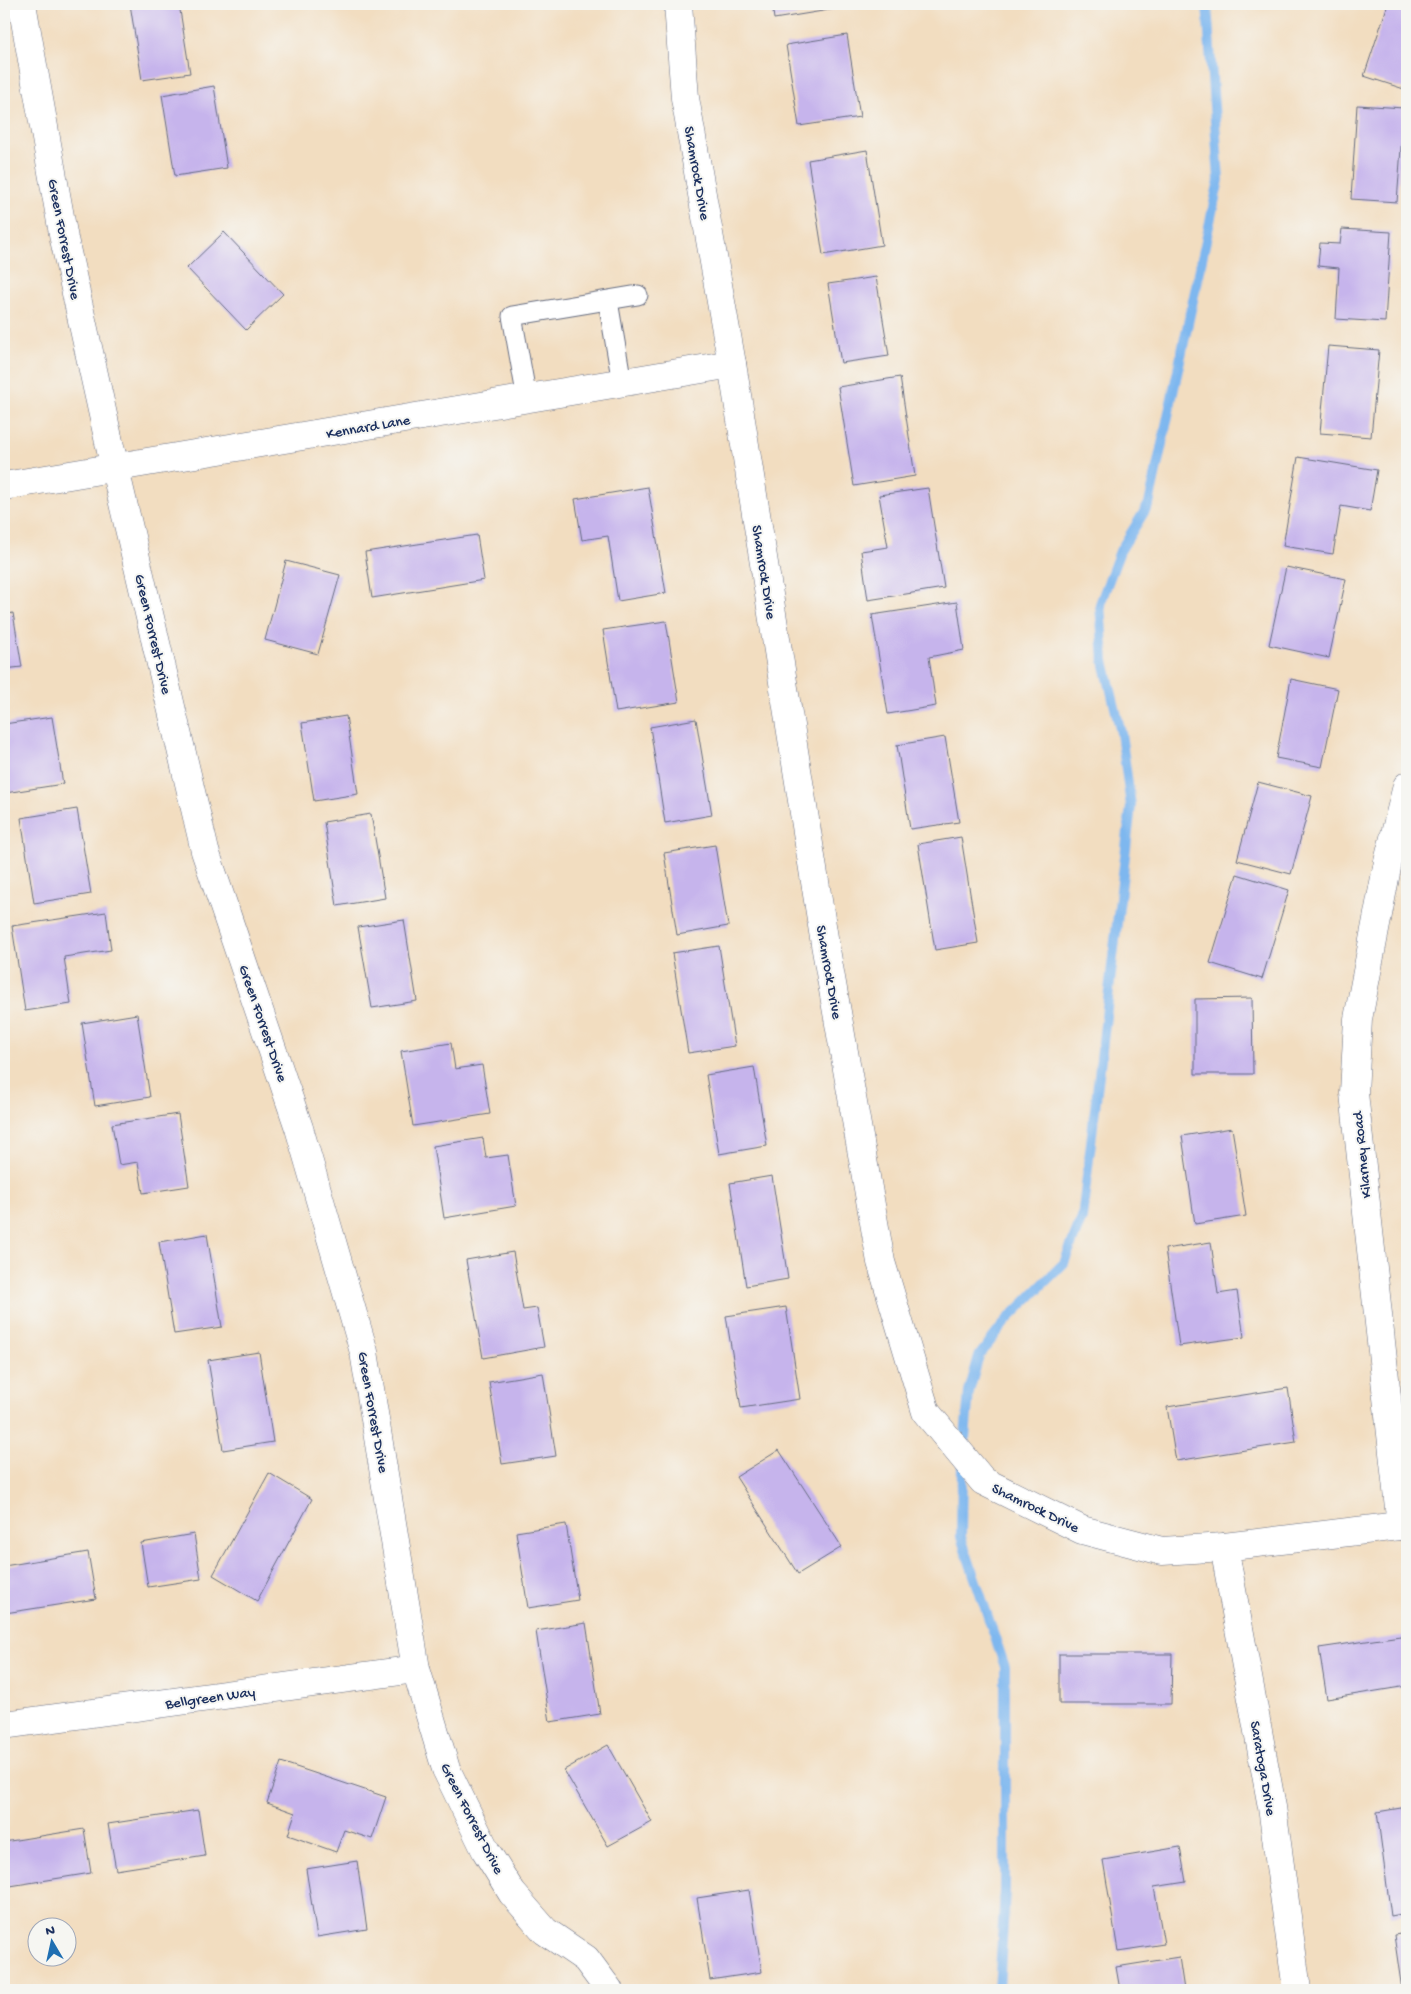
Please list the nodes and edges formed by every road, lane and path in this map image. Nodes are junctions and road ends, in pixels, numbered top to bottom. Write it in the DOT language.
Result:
graph roads {
  1 [pos="22,4"];
  2 [pos="678,4"];
  3 [pos="638,295"];
  4 [pos="608,301"];
  5 [pos="732,364"];
  6 [pos="622,383"];
  7 [pos="527,399"];
  8 [pos="115,469"];
  9 [pos="4,486"];
  10 [pos="1407,786"];
  11 [pos="1398,863"];
  12 [pos="1404,1526"];
  13 [pos="1224,1547"];
  14 [pos="416,1669"];
  15 [pos="4,1726"];
  16 [pos="609,1990"];
  17 [pos="1297,1990"];
  1 -- 8 [label="street, Green Forrest Drive"];
  2 -- 5 [label="street, Shamrock Drive"];
  3 -- 4 [label="lane"];
  4 -- 6 [label="lane"];
  4 -- 7 [label="lane"];
  5 -- 6 [label="street, Kennard Lane"];
  5 -- 13 [label="street, Shamrock Drive"];
  6 -- 7 [label="street, Kennard Lane"];
  7 -- 8 [label="street, Kennard Lane"];
  8 -- 9 [label="street, Kennard Lane"];
  8 -- 14 [label="street, Green Forrest Drive"];
  10 -- 11 [label="street, Kilarney Road"];
  11 -- 12 [label="street, Kilarney Road"];
  12 -- 13 [label="street, Shamrock Drive"];
  13 -- 17 [label="street, Saratoga Drive"];
  14 -- 15 [label="street, Bellgreen Way"];
  14 -- 16 [label="street, Green Forrest Drive"];
}
